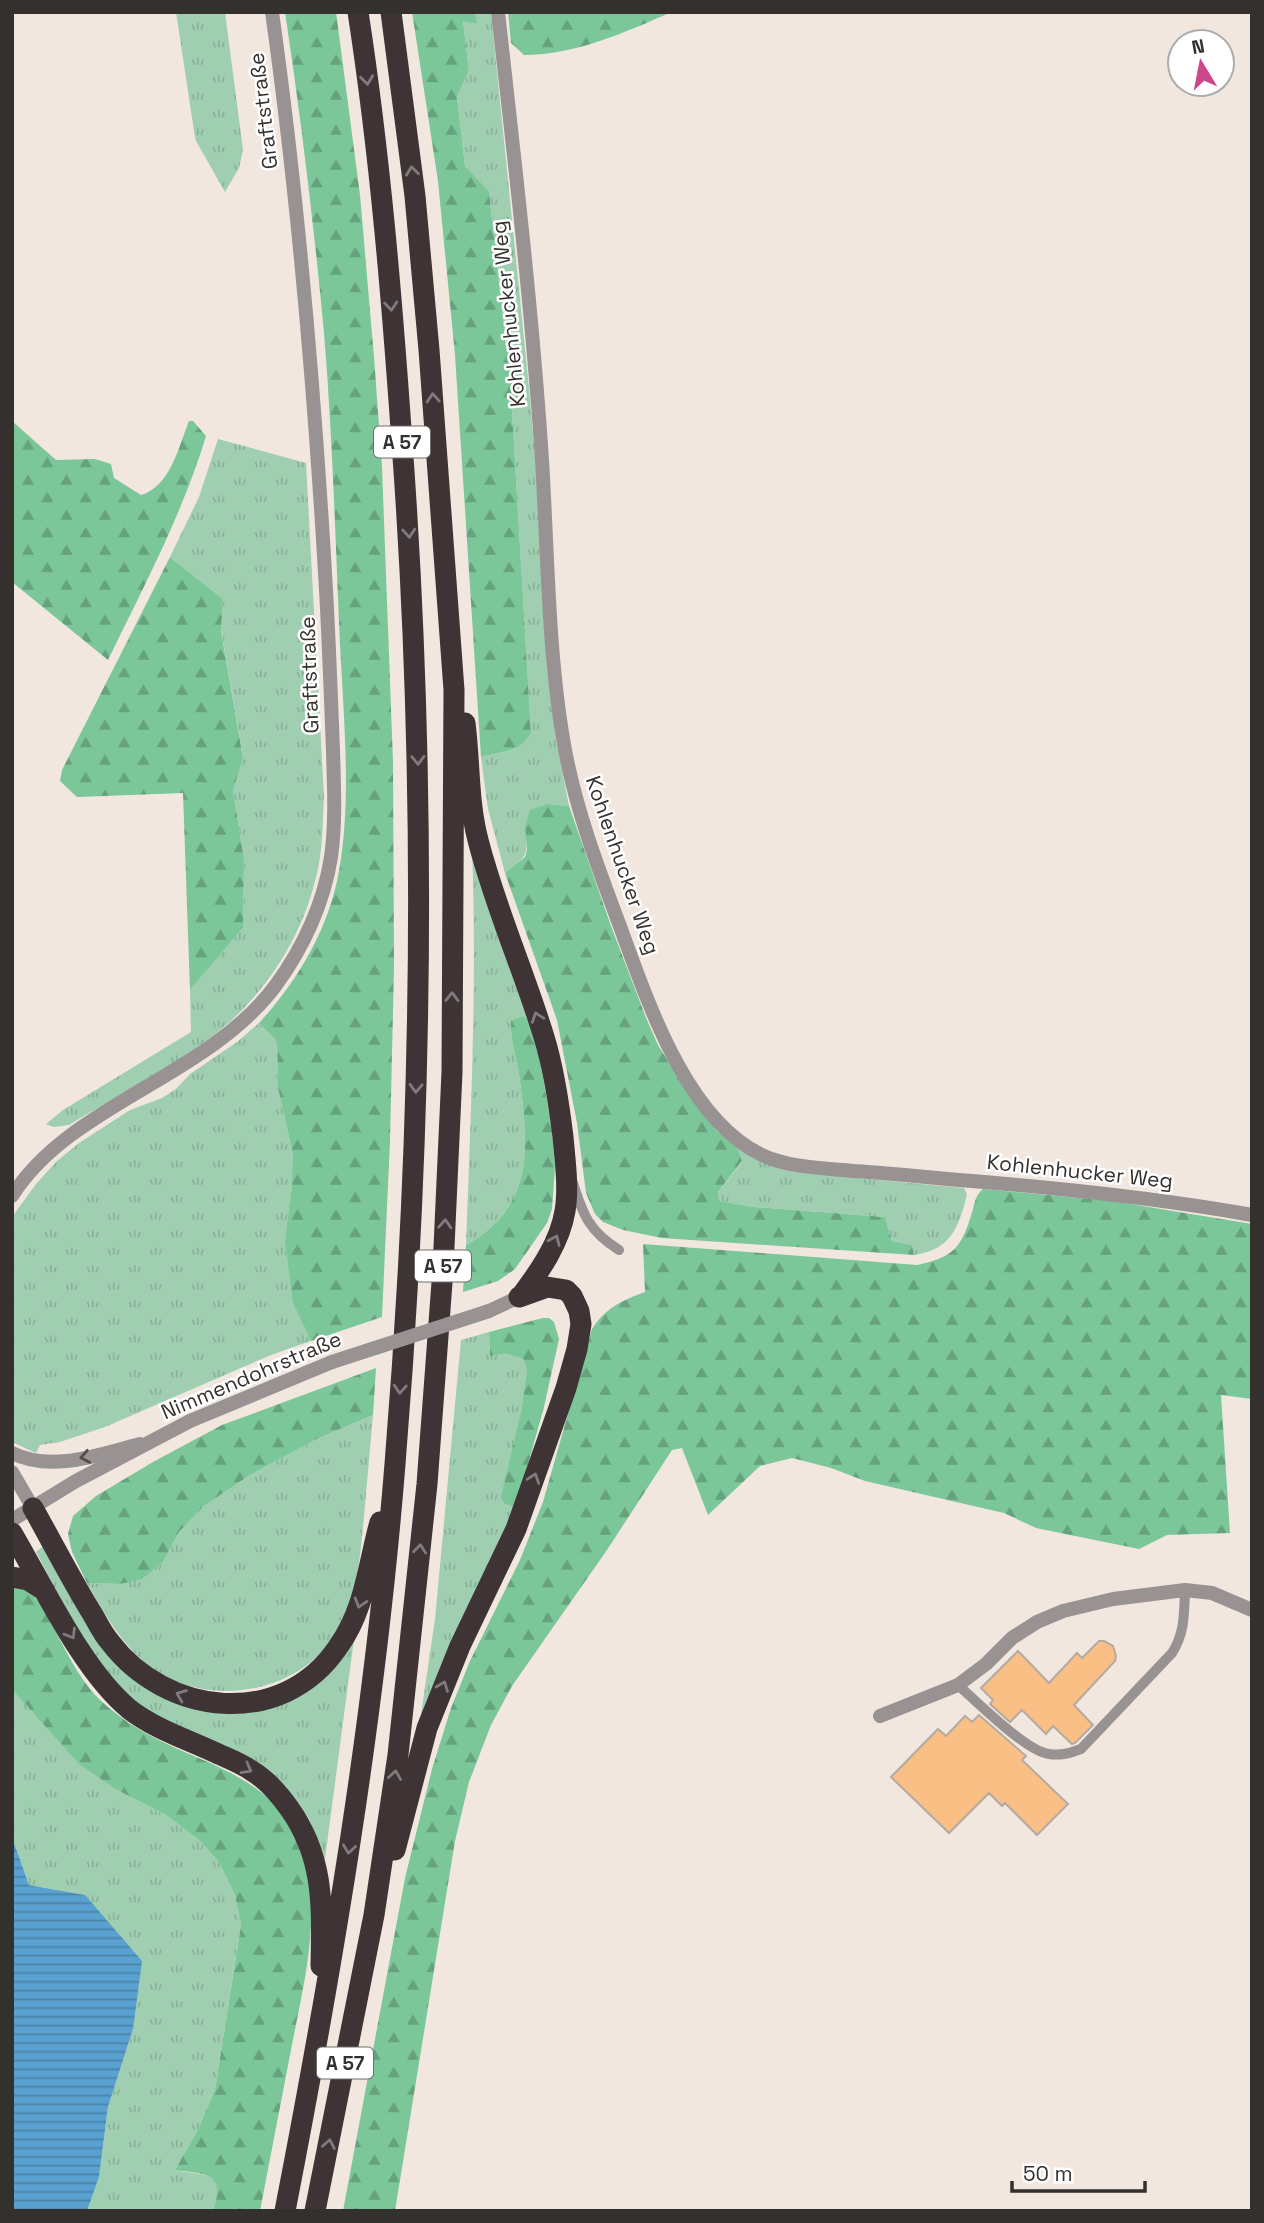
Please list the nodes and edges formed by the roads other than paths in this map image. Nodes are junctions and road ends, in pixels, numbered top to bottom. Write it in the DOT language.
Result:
graph roads {
  1 [pos="272,12"];
  2 [pos="358,12"];
  3 [pos="391,12"];
  4 [pos="498,12"];
  5 [pos="448,613"];
  6 [pos="565,1155"];
  7 [pos="12,1196"];
  8 [pos="1252,1215"];
  9 [pos="619,1250"];
  10 [pos="519,1297"];
  11 [pos="152,1441"];
  12 [pos="12,1453"];
  13 [pos="395,1466"];
  14 [pos="12,1472"];
  15 [pos="33,1508"];
  16 [pos="12,1520"];
  17 [pos="12,1533"];
  18 [pos="12,1577"];
  19 [pos="1185,1590"];
  20 [pos="47,1592"];
  21 [pos="1252,1610"];
  22 [pos="958,1685"];
  23 [pos="880,1716"];
  24 [pos="374,1915"];
  25 [pos="319,2037"];
  26 [pos="285,2211"];
  27 [pos="315,2211"];
  1 -- 7 [label="street, Graftstraße"];
  2 -- 13 [label="highway, A 57, one-way"];
  5 -- 3 [label="highway, A 57, one-way"];
  4 -- 8 [label="street, Kohlenhucker Weg"];
  6 -- 5 [label="highway, one-way"];
  24 -- 5 [label="highway, A 57, one-way"];
  6 -- 9 [label="lane"];
  10 -- 6 [label="highway, one-way"];
  10 -- 11 [label="street, Nimmendohrstraße, bridge"];
  24 -- 10 [label="highway, one-way"];
  11 -- 12 [label="street, one-way"];
  11 -- 15 [label="street, Nimmendohrstraße"];
  13 -- 15 [label="highway, one-way"];
  13 -- 25 [label="highway, A 57, one-way"];
  14 -- 15 [label="street"];
  15 -- 16 [label="street, Nimmendohrstraße"];
  17 -- 20 [label="highway"];
  18 -- 20 [label="highway"];
  19 -- 21 [label="street"];
  19 -- 22 [label="street"];
  19 -- 22 [label="lane"];
  20 -- 25 [label="highway, one-way"];
  22 -- 23 [label="street"];
  27 -- 24 [label="highway, A 57, one-way"];
  25 -- 26 [label="highway, A 57"];
}
